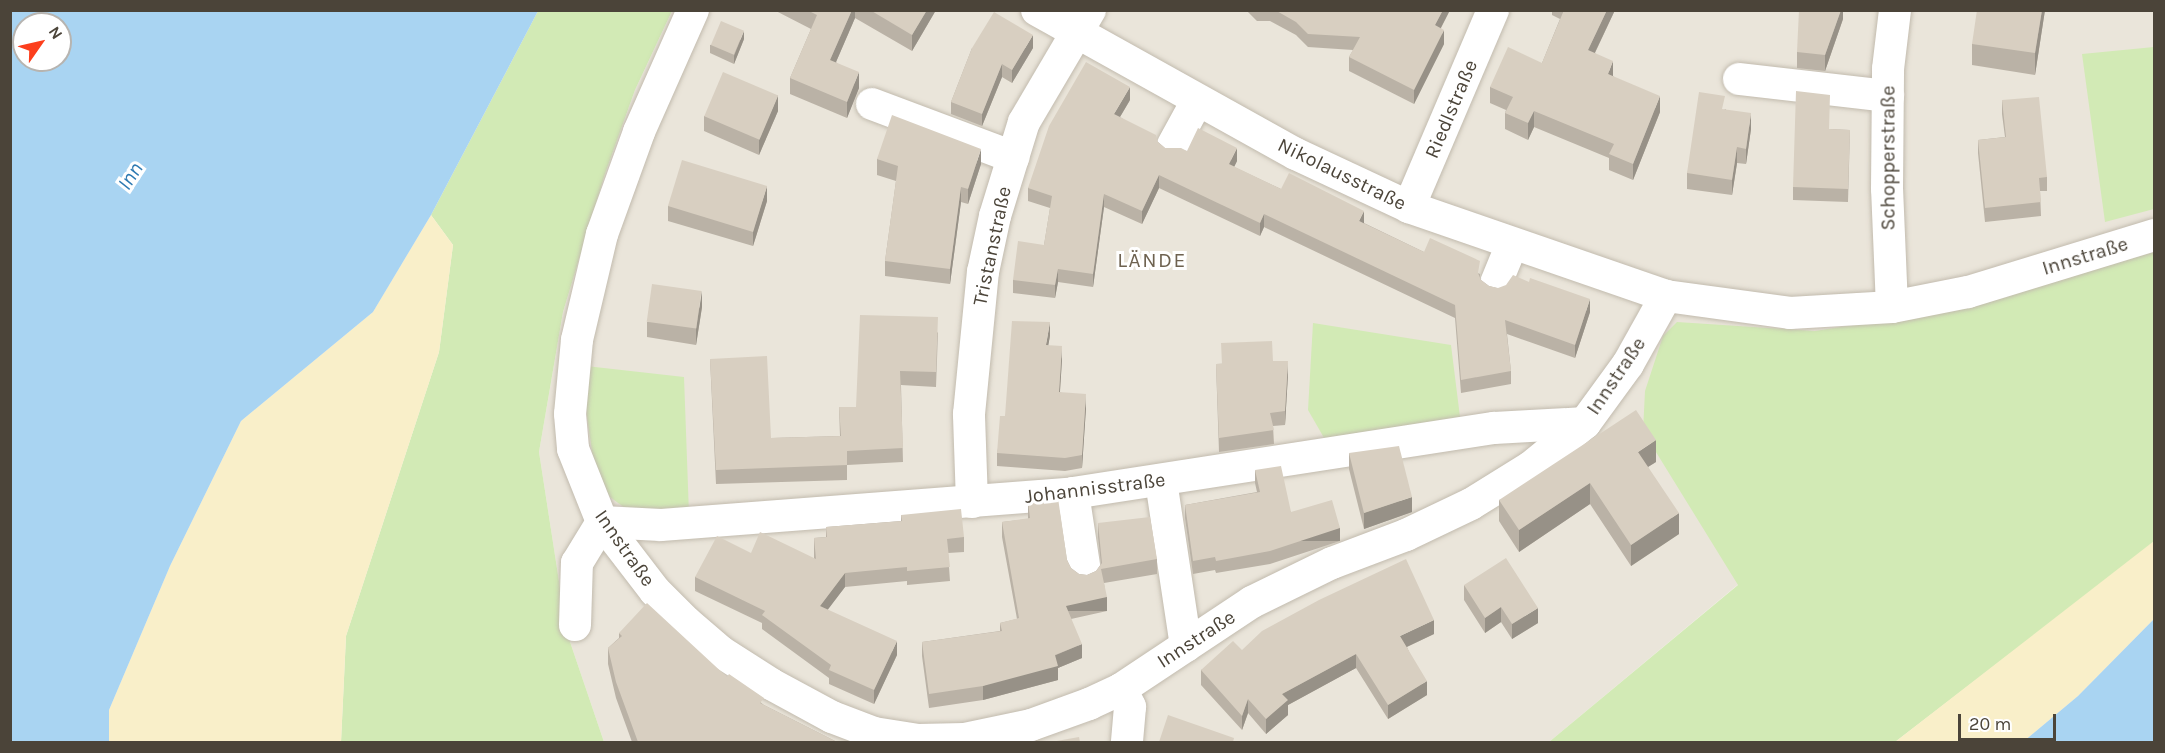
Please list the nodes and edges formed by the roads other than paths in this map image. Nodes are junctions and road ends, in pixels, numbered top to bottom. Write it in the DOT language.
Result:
graph roads {
  1 [pos="693,10"];
  2 [pos="1037,10"];
  3 [pos="1493,10"];
  4 [pos="1895,10"];
  5 [pos="1083,22"];
  6 [pos="1738,79"];
  7 [pos="1888,96"];
  8 [pos="1197,101"];
  9 [pos="872,104"];
  10 [pos="1173,145"];
  11 [pos="1013,157"];
  12 [pos="1409,207"];
  13 [pos="2154,235"];
  14 [pos="1512,244"];
  15 [pos="1497,283"];
  16 [pos="1666,296"];
  17 [pos="1892,307"];
  18 [pos="1585,423"];
  19 [pos="1161,481"];
  20 [pos="1072,494"];
  21 [pos="972,502"];
  22 [pos="602,522"];
  23 [pos="1085,571"];
  24 [pos="575,625"];
  25 [pos="1186,646"];
  26 [pos="1121,689"];
  27 [pos="1127,742"];
  1 -- 22 [label="street, Innstraße"];
  2 -- 5 [label="street, Nikolausstraße"];
  3 -- 12 [label="street, Riedlstraße"];
  4 -- 7 [label="street, Schopperstraße"];
  5 -- 8 [label="street, Nikolausstraße"];
  5 -- 11 [label="street, Tristanstraße"];
  6 -- 7 [label="street"];
  7 -- 17 [label="street, Schopperstraße"];
  8 -- 10 [label="street"];
  8 -- 12 [label="street, Nikolausstraße"];
  9 -- 11 [label="street"];
  11 -- 21 [label="street, Tristanstraße"];
  12 -- 14 [label="street, Nikolausstraße"];
  13 -- 17 [label="street, Innstraße"];
  14 -- 15 [label="street"];
  14 -- 16 [label="street, Nikolausstraße"];
  16 -- 17 [label="street, Innstraße"];
  16 -- 18 [label="street, Innstraße"];
  18 -- 19 [label="street, Johannisstraße"];
  18 -- 25 [label="street, Innstraße"];
  19 -- 20 [label="street, Johannisstraße"];
  19 -- 25 [label="street"];
  20 -- 21 [label="street, Johannisstraße"];
  20 -- 23 [label="street"];
  21 -- 22 [label="street, Johannisstraße"];
  22 -- 24 [label="street"];
  22 -- 26 [label="street, Innstraße"];
  25 -- 26 [label="street, Innstraße"];
  26 -- 27 [label="street"];
}
